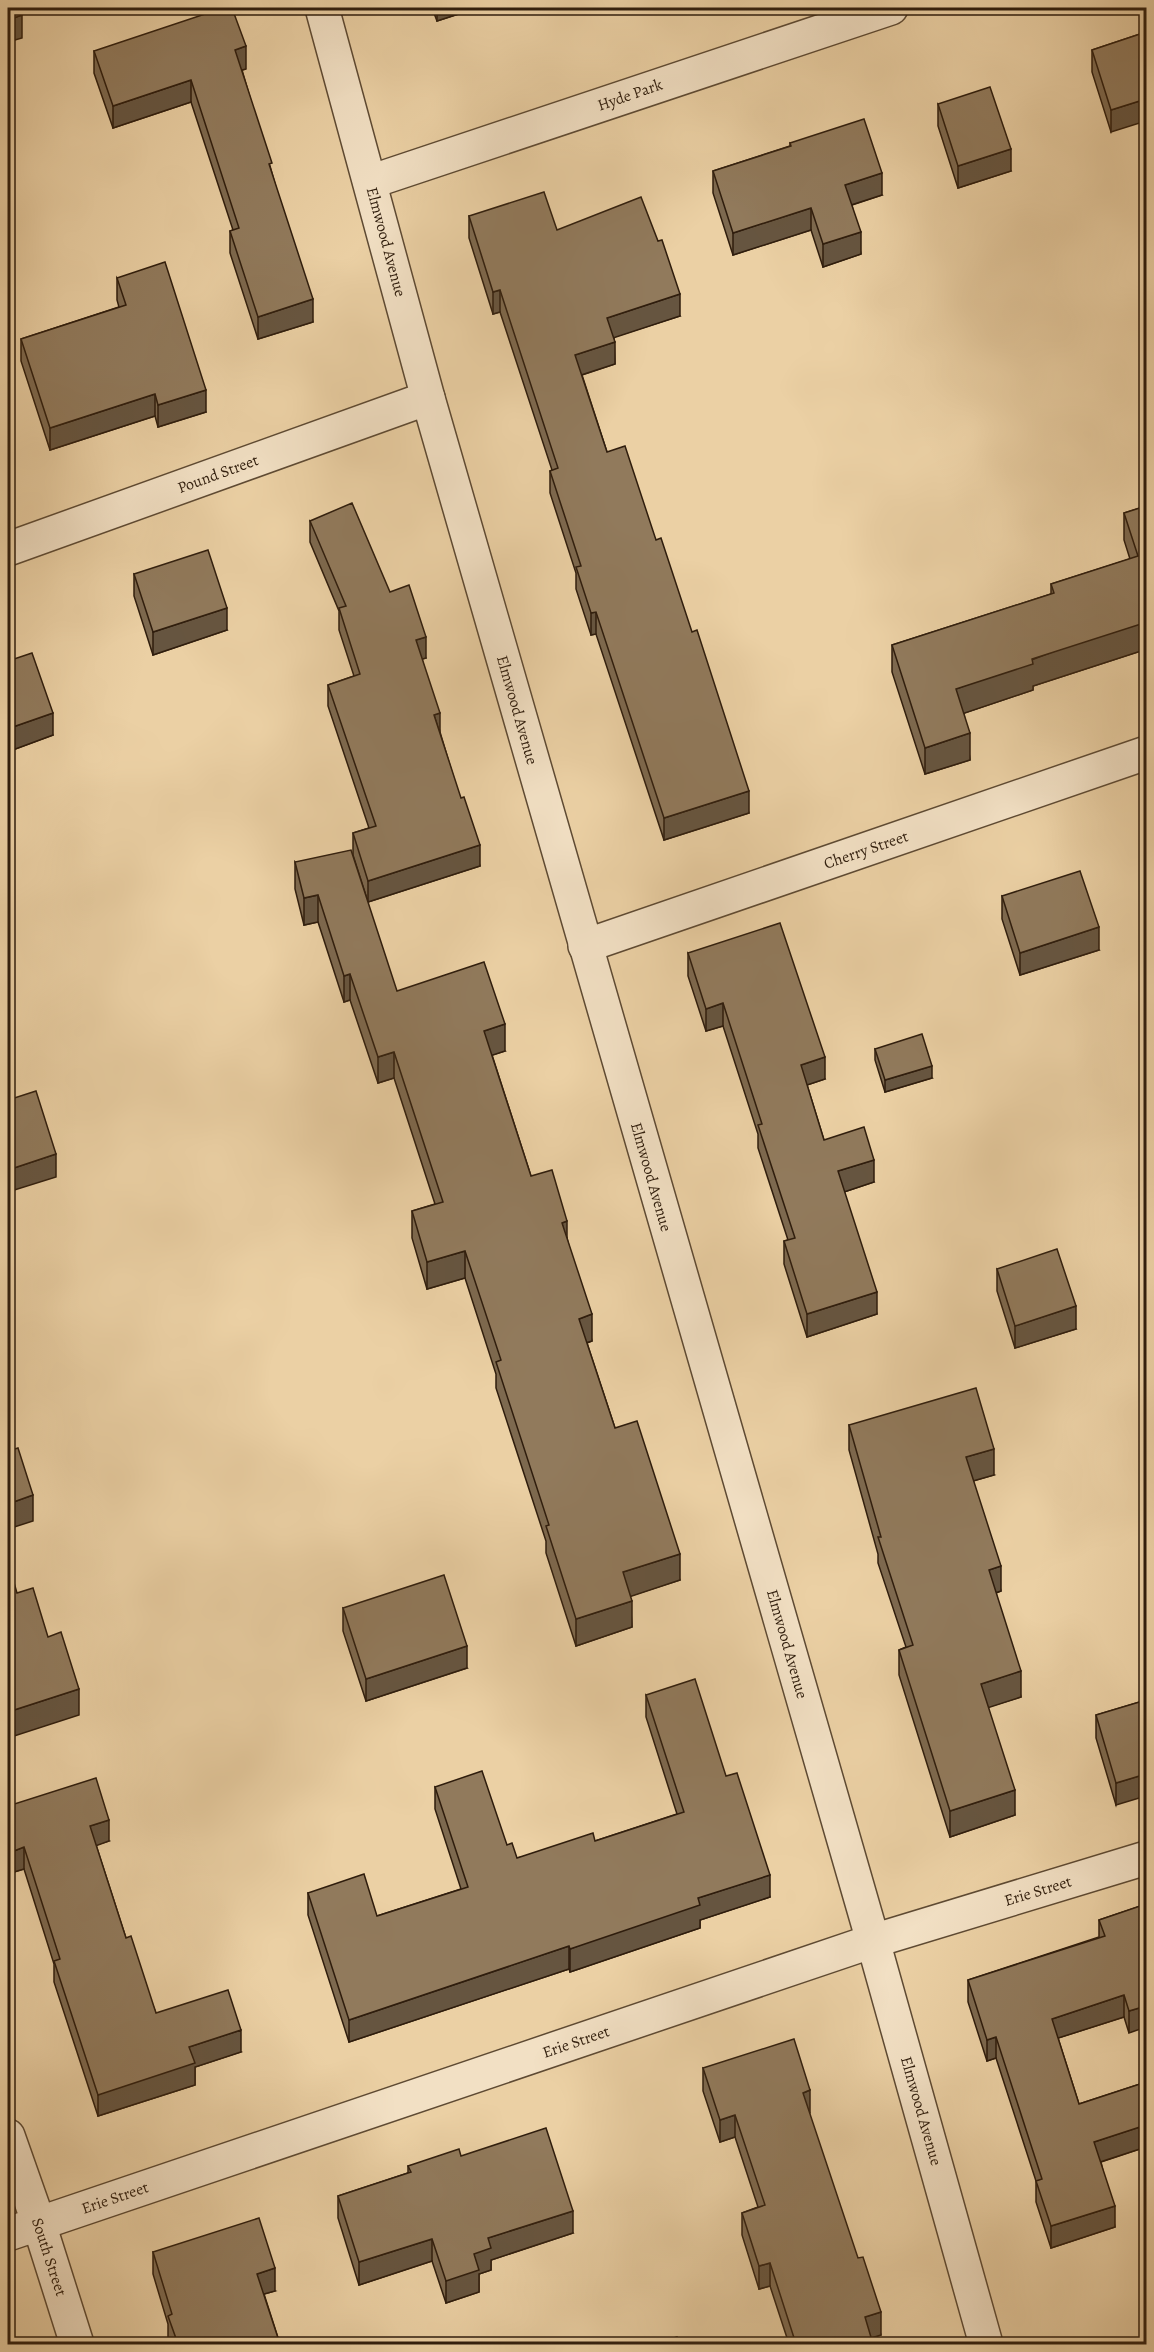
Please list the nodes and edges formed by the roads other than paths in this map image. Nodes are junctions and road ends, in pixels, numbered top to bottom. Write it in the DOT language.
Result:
graph roads {
  1 [pos="322,8"];
  2 [pos="891,8"];
  3 [pos="370,182"];
  4 [pos="428,398"];
  5 [pos="8,549"];
  6 [pos="1146,753"];
  7 [pos="585,946"];
  8 [pos="1146,1858"];
  9 [pos="873,1941"];
  10 [pos="8,2136"];
  11 [pos="39,2224"];
  12 [pos="8,2234"];
  13 [pos="77,2344"];
  14 [pos="986,2344"];
  1 -- 3 [label="street, Elmwood Avenue"];
  2 -- 3 [label="street, Hyde Park"];
  3 -- 4 [label="street, Elmwood Avenue"];
  4 -- 5 [label="street, Pound Street"];
  4 -- 7 [label="street, Elmwood Avenue"];
  6 -- 7 [label="street, Cherry Street"];
  7 -- 9 [label="street, Elmwood Avenue"];
  8 -- 9 [label="street, Erie Street"];
  9 -- 11 [label="street, Erie Street"];
  9 -- 14 [label="street, Elmwood Avenue"];
  10 -- 11 [label="street, South Street"];
  11 -- 12 [label="street, Erie Street"];
  11 -- 13 [label="street, South Street"];
}
